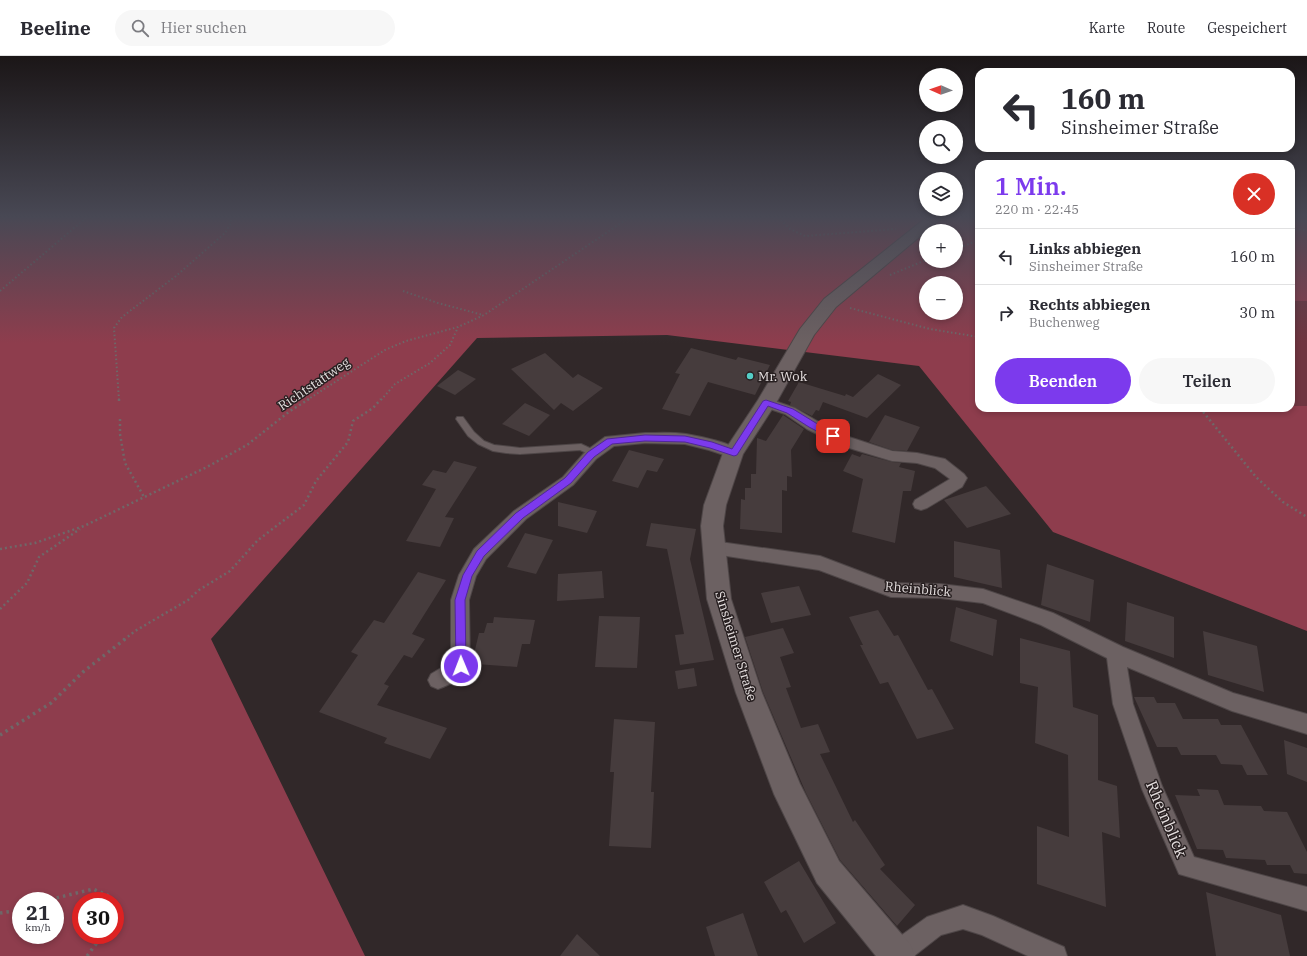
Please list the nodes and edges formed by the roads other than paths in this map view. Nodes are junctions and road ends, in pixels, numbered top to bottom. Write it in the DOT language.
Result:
graph roads {
  1 [pos="885,259"];
  2 [pos="766,403"];
  3 [pos="460,419"];
  4 [pos="593,453"];
  5 [pos="734,453"];
  6 [pos="921,504"];
  7 [pos="712,548"];
  8 [pos="1116,653"];
  9 [pos="438,680"];
  10 [pos="1307,724"];
  11 [pos="1307,899"];
  12 [pos="896,956"];
  13 [pos="1055,956"];
  1 -- 2 [label="street, Sinsheimer Straße"];
  2 -- 5 [label="street, Sinsheimer Straße"];
  2 -- 6 [label="street"];
  3 -- 4 [label="lane"];
  4 -- 5 [label="street"];
  4 -- 9 [label="street"];
  5 -- 7 [label="street, Sinsheimer Straße"];
  7 -- 8 [label="street, Rheinblick"];
  7 -- 12 [label="street, Sinsheimer Straße"];
  8 -- 10 [label="street, Rheinblick"];
  8 -- 11 [label="street, Rheinblick"];
  12 -- 13 [label="street"];
}
